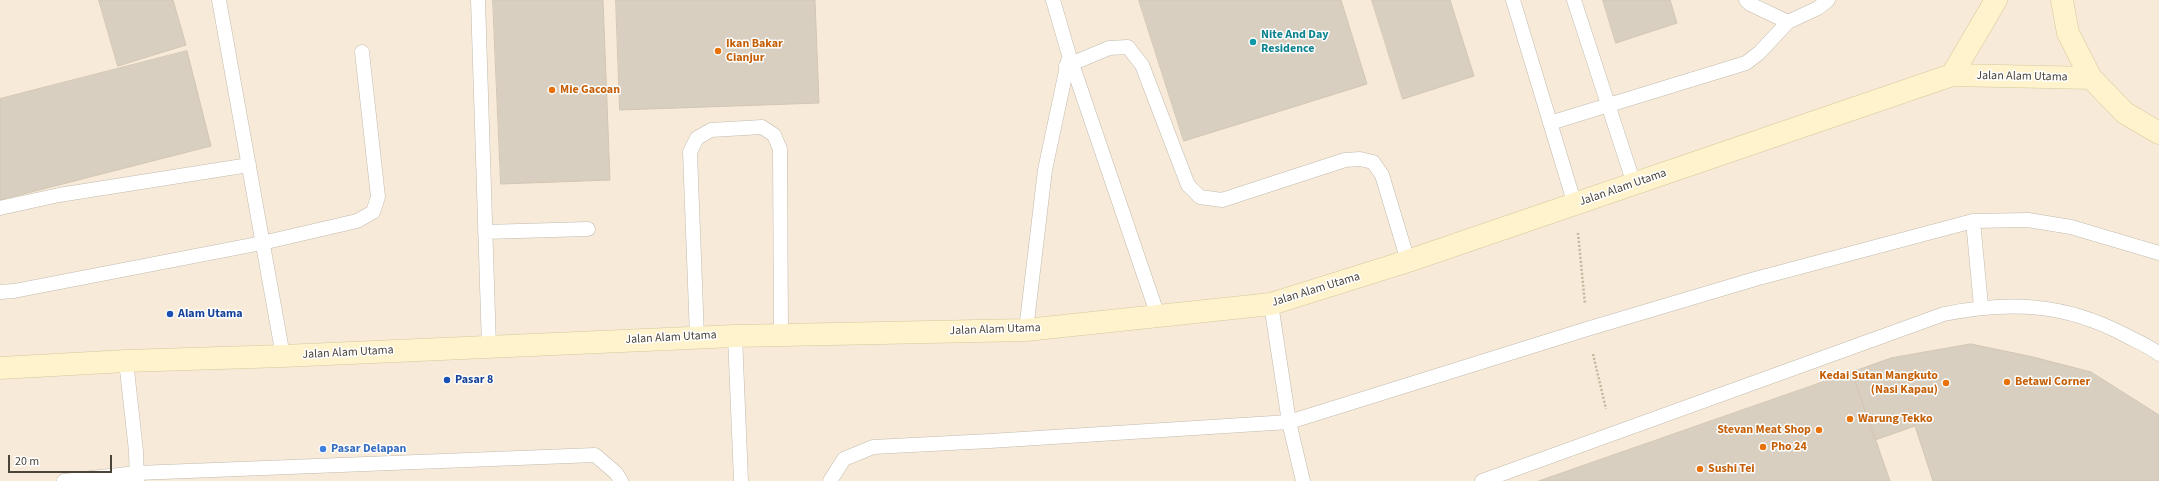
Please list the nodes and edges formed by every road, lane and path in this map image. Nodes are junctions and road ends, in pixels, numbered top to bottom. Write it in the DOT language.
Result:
graph roads {
  1 [pos="218,0"];
  2 [pos="478,0"];
  3 [pos="1053,0"];
  4 [pos="1513,0"];
  5 [pos="1574,0"];
  6 [pos="1746,0"];
  7 [pos="1828,0"];
  8 [pos="1996,0"];
  9 [pos="2062,0"];
  10 [pos="1788,22"];
  11 [pos="362,52"];
  12 [pos="1069,61"];
  13 [pos="1952,75"];
  14 [pos="2091,78"];
  15 [pos="1608,104"];
  16 [pos="1550,123"];
  17 [pos="2159,133"];
  18 [pos="249,165"];
  19 [pos="1634,184"];
  20 [pos="1575,205"];
  21 [pos="0,208"];
  22 [pos="1972,221"];
  23 [pos="588,229"];
  24 [pos="485,232"];
  25 [pos="262,243"];
  26 [pos="2159,253"];
  27 [pos="1408,261"];
  28 [pos="0,292"];
  29 [pos="1271,304"];
  30 [pos="1981,306"];
  31 [pos="1158,316"];
  32 [pos="1587,329"];
  33 [pos="1026,330"];
  34 [pos="781,335"];
  35 [pos="735,336"];
  36 [pos="697,337"];
  37 [pos="489,347"];
  38 [pos="2159,354"];
  39 [pos="283,356"];
  40 [pos="126,361"];
  41 [pos="0,368"];
  42 [pos="1289,422"];
  43 [pos="1613,435"];
  44 [pos="137,477"];
  45 [pos="64,481"];
  46 [pos="621,481"];
  47 [pos="741,481"];
  48 [pos="830,481"];
  49 [pos="1303,481"];
  50 [pos="1482,481"];
  1 -- 18 [label="lane"];
  2 -- 24 [label="lane"];
  3 -- 12 [label="lane"];
  4 -- 16 [label="lane"];
  5 -- 15 [label="lane"];
  6 -- 10 [label="lane"];
  7 -- 10 [label="lane"];
  8 -- 13 [label="main road, Jalan Alam Utama"];
  9 -- 14 [label="main road"];
  10 -- 15 [label="lane"];
  11 -- 25 [label="lane"];
  12 -- 27 [label="lane"];
  12 -- 31 [label="lane"];
  12 -- 33 [label="lane"];
  13 -- 14 [label="main road, Jalan Alam Utama"];
  13 -- 19 [label="main road, Jalan Alam Utama"];
  14 -- 17 [label="main road"];
  15 -- 16 [label="lane"];
  15 -- 19 [label="lane"];
  16 -- 20 [label="lane"];
  18 -- 21 [label="lane"];
  18 -- 25 [label="lane"];
  19 -- 20 [label="main road, Jalan Alam Utama"];
  20 -- 27 [label="main road, Jalan Alam Utama"];
  20 -- 32 [label="path"];
  22 -- 26 [label="lane"];
  22 -- 30 [label="lane"];
  22 -- 32 [label="lane"];
  23 -- 24 [label="lane"];
  24 -- 37 [label="lane"];
  25 -- 28 [label="lane"];
  25 -- 39 [label="lane"];
  27 -- 29 [label="main road, Jalan Alam Utama"];
  29 -- 31 [label="main road, Jalan Alam Utama"];
  29 -- 42 [label="lane"];
  30 -- 38 [label="lane"];
  30 -- 43 [label="lane"];
  31 -- 33 [label="main road, Jalan Alam Utama"];
  32 -- 42 [label="lane"];
  32 -- 43 [label="path"];
  33 -- 34 [label="main road, Jalan Alam Utama"];
  34 -- 35 [label="main road, Jalan Alam Utama"];
  34 -- 36 [label="lane"];
  35 -- 36 [label="main road, Jalan Alam Utama"];
  35 -- 47 [label="lane"];
  36 -- 37 [label="main road, Jalan Alam Utama"];
  37 -- 39 [label="main road, Jalan Alam Utama"];
  39 -- 40 [label="main road, Jalan Alam Utama"];
  40 -- 41 [label="main road, Jalan Alam Utama"];
  40 -- 44 [label="lane"];
  42 -- 48 [label="lane"];
  42 -- 49 [label="lane"];
  43 -- 50 [label="lane"];
  44 -- 45 [label="lane"];
  44 -- 46 [label="lane"];
}
